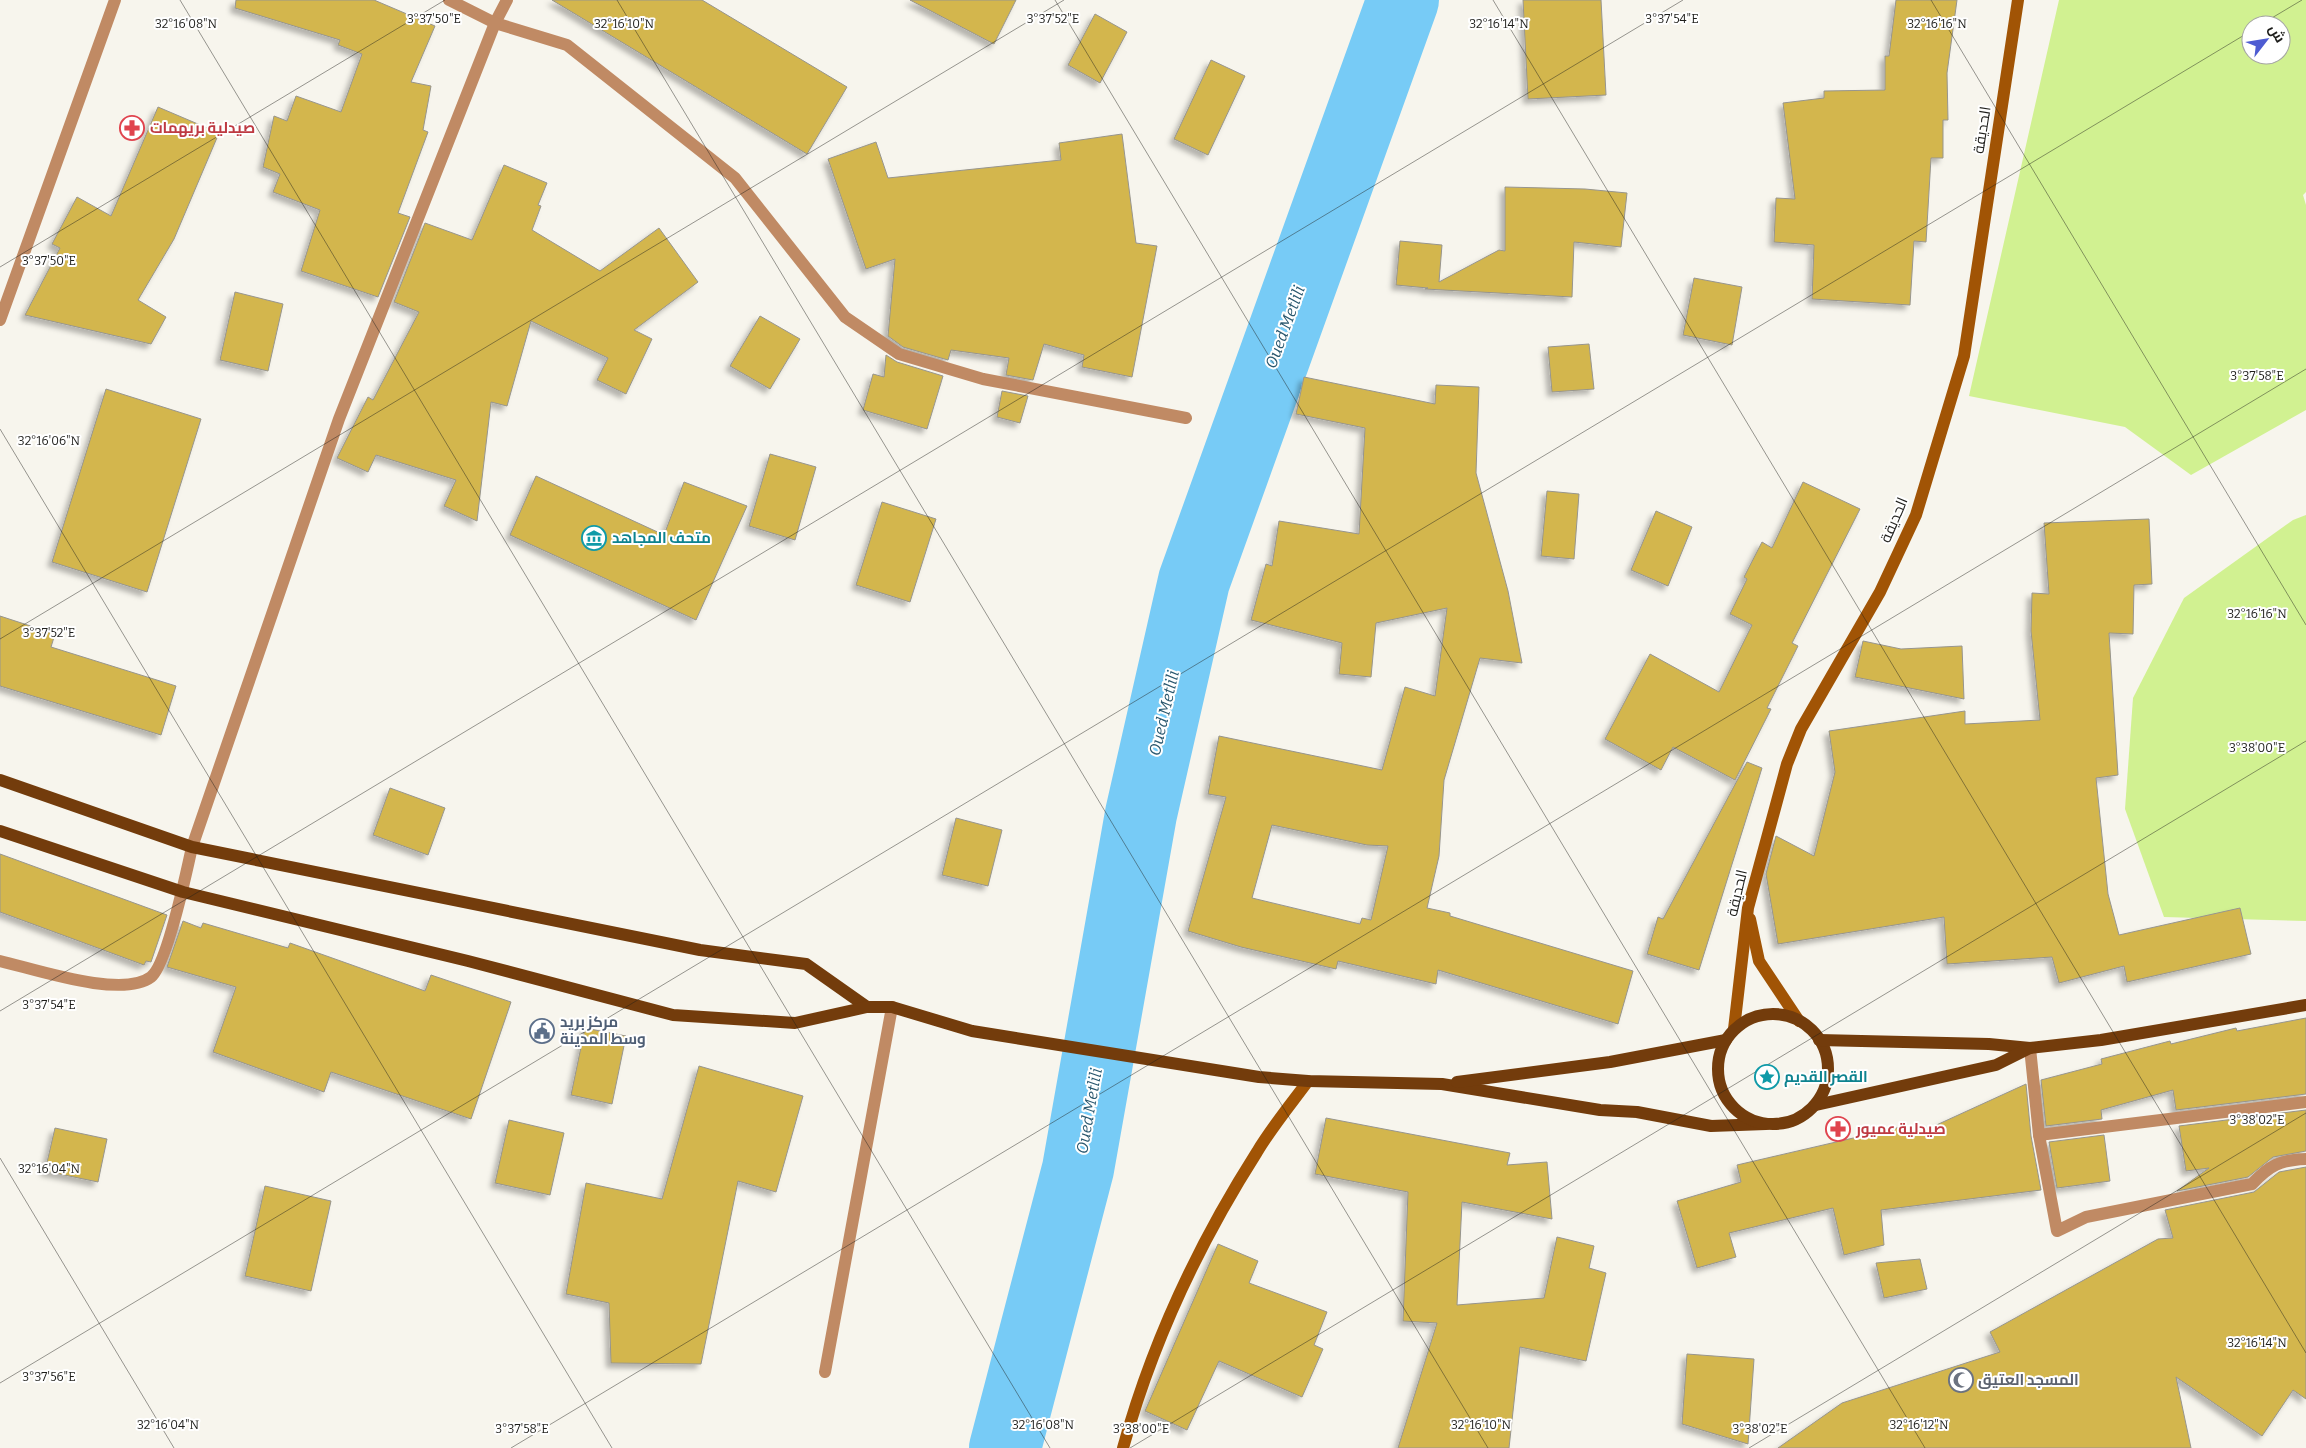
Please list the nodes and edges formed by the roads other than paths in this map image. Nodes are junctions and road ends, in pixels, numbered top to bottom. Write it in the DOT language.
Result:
graph roads {
  1 [pos="115,0"];
  2 [pos="449,0"];
  3 [pos="507,0"];
  4 [pos="2018,0"];
  5 [pos="495,23"];
  6 [pos="0,320"];
  7 [pos="1186,418"];
  8 [pos="0,780"];
  9 [pos="0,831"];
  10 [pos="192,847"];
  11 [pos="182,892"];
  12 [pos="1748,908"];
  13 [pos="0,961"];
  14 [pos="2306,1004"];
  15 [pos="867,1007"];
  16 [pos="892,1008"];
  17 [pos="1799,1021"];
  18 [pos="1734,1029"];
  19 [pos="1726,1040"];
  20 [pos="1819,1040"];
  21 [pos="2030,1048"];
  22 [pos="1308,1081"];
  23 [pos="1442,1084"];
  24 [pos="2306,1102"];
  25 [pos="1816,1105"];
  26 [pos="1766,1124"];
  27 [pos="2039,1135"];
  28 [pos="2306,1159"];
  29 [pos="825,1372"];
  30 [pos="1123,1448"];
  1 -- 6 [label="street"];
  2 -- 5 [label="street"];
  3 -- 5 [label="street"];
  4 -- 12 [label="street, الحديقة"];
  5 -- 7 [label="street"];
  5 -- 10 [label="street"];
  8 -- 10 [label="main road"];
  9 -- 11 [label="main road"];
  10 -- 11 [label="street"];
  10 -- 15 [label="main road"];
  11 -- 13 [label="street"];
  11 -- 15 [label="main road"];
  12 -- 17 [label="street"];
  12 -- 18 [label="street, الحديقة"];
  14 -- 21 [label="main road"];
  15 -- 16 [label="main road"];
  16 -- 22 [label="main road"];
  16 -- 29 [label="street"];
  17 -- 18 [label="main road"];
  17 -- 20 [label="main road"];
  18 -- 19 [label="main road"];
  19 -- 23 [label="main road"];
  19 -- 26 [label="main road"];
  20 -- 21 [label="main road"];
  20 -- 25 [label="main road"];
  21 -- 25 [label="main road"];
  21 -- 27 [label="street"];
  22 -- 23 [label="main road"];
  22 -- 30 [label="street"];
  23 -- 26 [label="main road"];
  24 -- 27 [label="street"];
  25 -- 26 [label="main road"];
  27 -- 28 [label="street"];
}
